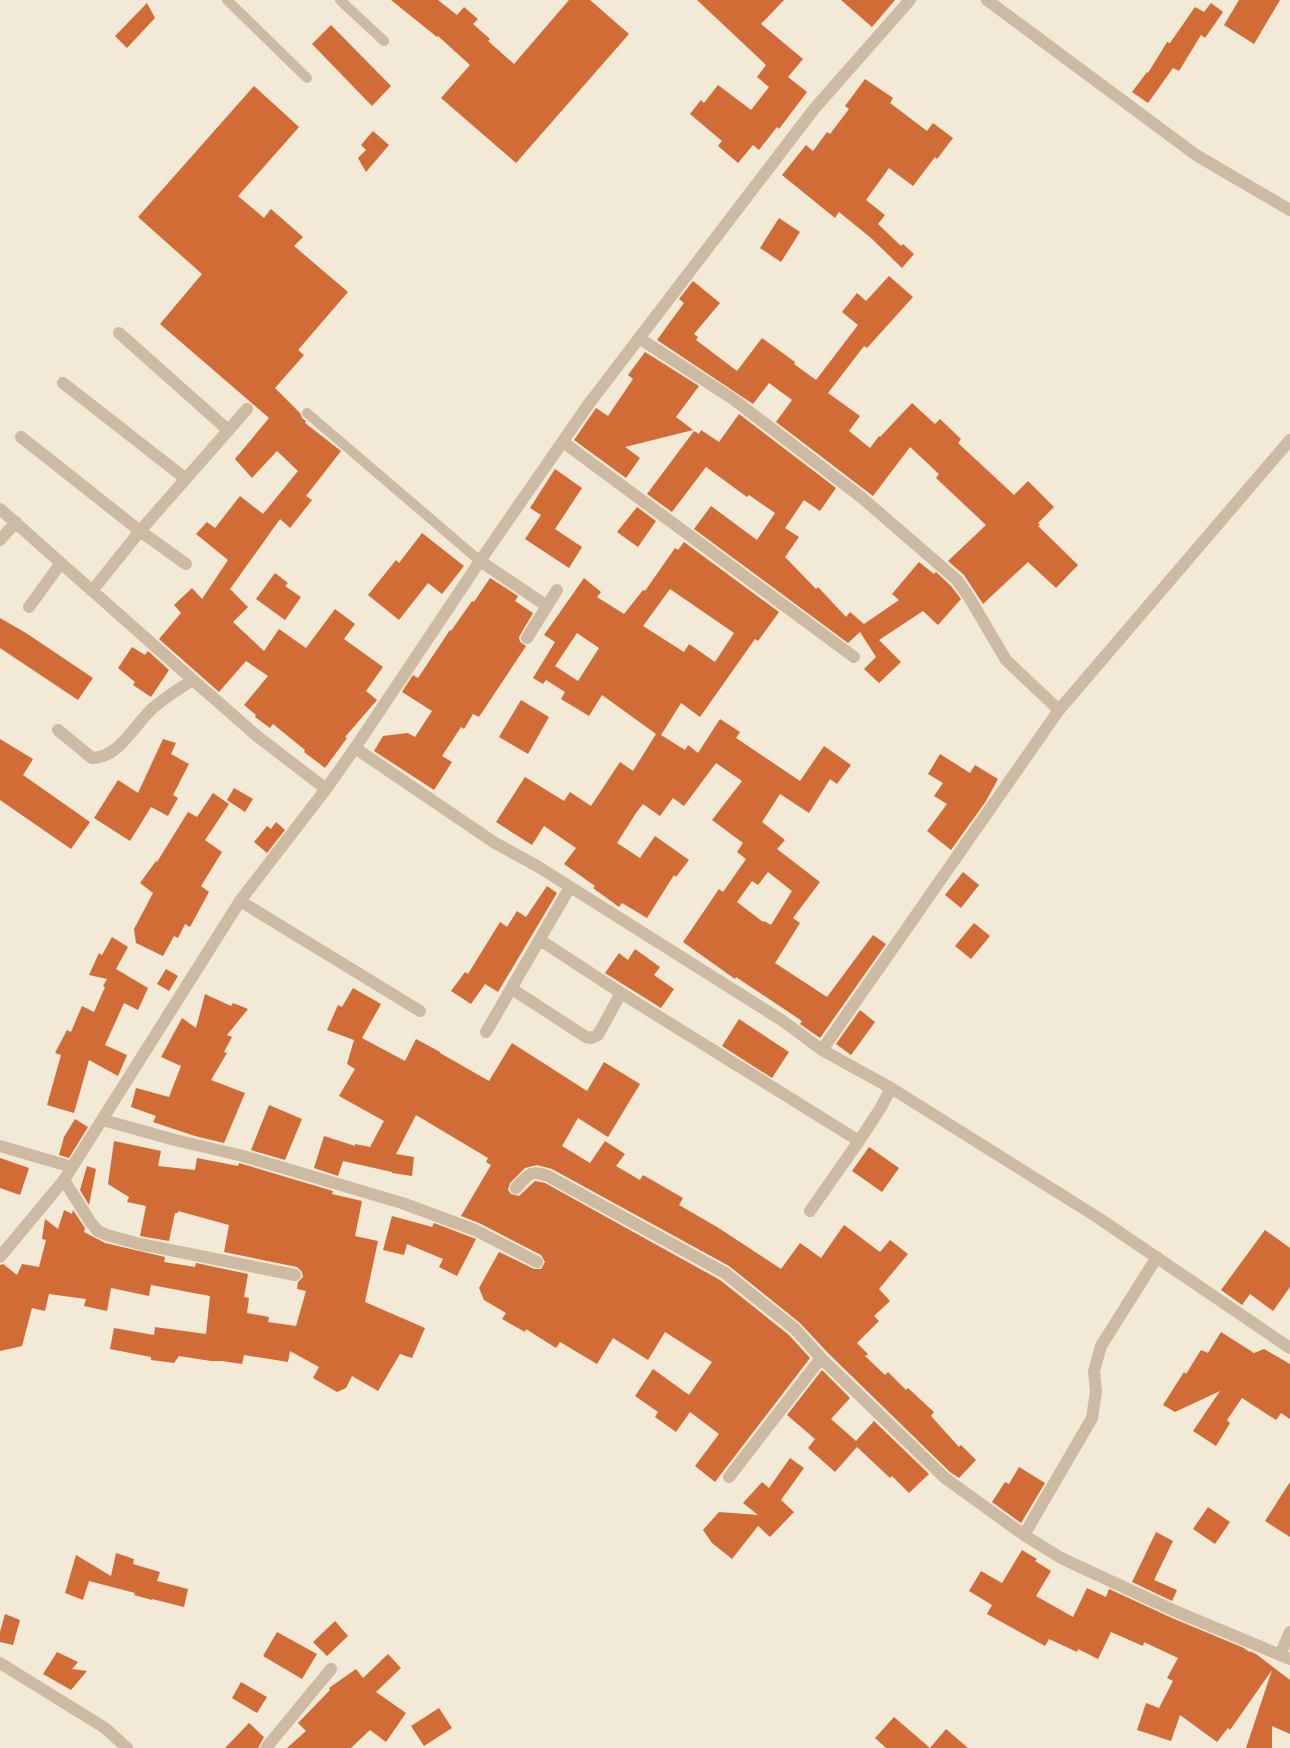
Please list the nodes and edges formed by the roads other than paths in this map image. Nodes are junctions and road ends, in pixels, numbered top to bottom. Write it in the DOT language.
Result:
graph roads {
  1 [pos="227,0"];
  2 [pos="340,0"];
  3 [pos="910,0"];
  4 [pos="987,0"];
  5 [pos="384,41"];
  6 [pos="307,78"];
  7 [pos="1290,210"];
  8 [pos="119,333"];
  9 [pos="639,338"];
  10 [pos="63,383"];
  11 [pos="247,409"];
  12 [pos="307,413"];
  13 [pos="228,430"];
  14 [pos="21,437"];
  15 [pos="1290,440"];
  16 [pos="563,442"];
  17 [pos="186,479"];
  18 [pos="0,508"];
  19 [pos="16,522"];
  20 [pos="140,531"];
  21 [pos="0,540"];
  22 [pos="480,561"];
  23 [pos="61,563"];
  24 [pos="186,564"];
  25 [pos="557,590"];
  26 [pos="92,591"];
  27 [pos="548,606"];
  28 [pos="29,607"];
  29 [pos="527,638"];
  30 [pos="854,657"];
  31 [pos="193,680"];
  32 [pos="1059,710"];
  33 [pos="58,730"];
  34 [pos="355,748"];
  35 [pos="326,788"];
  36 [pos="570,887"];
  37 [pos="240,901"];
  38 [pos="540,940"];
  39 [pos="512,989"];
  40 [pos="621,993"];
  41 [pos="420,1011"];
  42 [pos="486,1032"];
  43 [pos="822,1050"];
  44 [pos="891,1088"];
  45 [pos="103,1120"];
  46 [pos="859,1141"];
  47 [pos="0,1146"];
  48 [pos="72,1167"];
  49 [pos="64,1180"];
  50 [pos="516,1188"];
  51 [pos="810,1212"];
  52 [pos="0,1257"];
  53 [pos="1157,1257"];
  54 [pos="537,1262"];
  55 [pos="295,1275"];
  56 [pos="1290,1348"];
  57 [pos="820,1358"];
  58 [pos="729,1476"];
  59 [pos="1024,1535"];
  60 [pos="1290,1632"];
  61 [pos="1285,1657"];
  62 [pos="0,1663"];
  63 [pos="331,1669"];
  64 [pos="127,1748"];
  65 [pos="266,1748"];
  1 -- 6 [label="lane"];
  2 -- 5 [label="lane"];
  3 -- 9 [label="street"];
  4 -- 7 [label="street"];
  8 -- 13 [label="street"];
  9 -- 16 [label="street"];
  9 -- 32 [label="street"];
  10 -- 17 [label="street"];
  11 -- 13 [label="street"];
  12 -- 22 [label="lane"];
  13 -- 17 [label="street"];
  14 -- 20 [label="street"];
  15 -- 32 [label="street"];
  16 -- 22 [label="street"];
  16 -- 30 [label="street"];
  17 -- 20 [label="street"];
  18 -- 19 [label="street"];
  19 -- 21 [label="street"];
  19 -- 23 [label="street"];
  20 -- 24 [label="street"];
  20 -- 26 [label="street"];
  22 -- 27 [label="street"];
  22 -- 34 [label="street"];
  23 -- 26 [label="street"];
  23 -- 28 [label="street"];
  25 -- 27 [label="street"];
  26 -- 31 [label="street"];
  27 -- 29 [label="street"];
  31 -- 33 [label="street"];
  31 -- 35 [label="street"];
  32 -- 43 [label="street"];
  34 -- 35 [label="street"];
  34 -- 36 [label="street"];
  35 -- 37 [label="street"];
  36 -- 38 [label="street"];
  36 -- 43 [label="street"];
  37 -- 41 [label="street"];
  37 -- 45 [label="street"];
  38 -- 39 [label="street"];
  38 -- 40 [label="street"];
  39 -- 40 [label="street"];
  39 -- 42 [label="street"];
  40 -- 46 [label="street"];
  43 -- 44 [label="street"];
  44 -- 46 [label="street"];
  44 -- 53 [label="street"];
  45 -- 48 [label="street"];
  45 -- 54 [label="street"];
  46 -- 51 [label="street"];
  47 -- 48 [label="street"];
  48 -- 49 [label="street"];
  49 -- 52 [label="street"];
  49 -- 55 [label="street"];
  50 -- 57 [label="street"];
  53 -- 56 [label="street"];
  53 -- 59 [label="street"];
  57 -- 58 [label="street"];
  57 -- 59 [label="street"];
  59 -- 61 [label="street"];
  60 -- 61 [label="street"];
  62 -- 64 [label="street"];
  63 -- 65 [label="street"];
}
